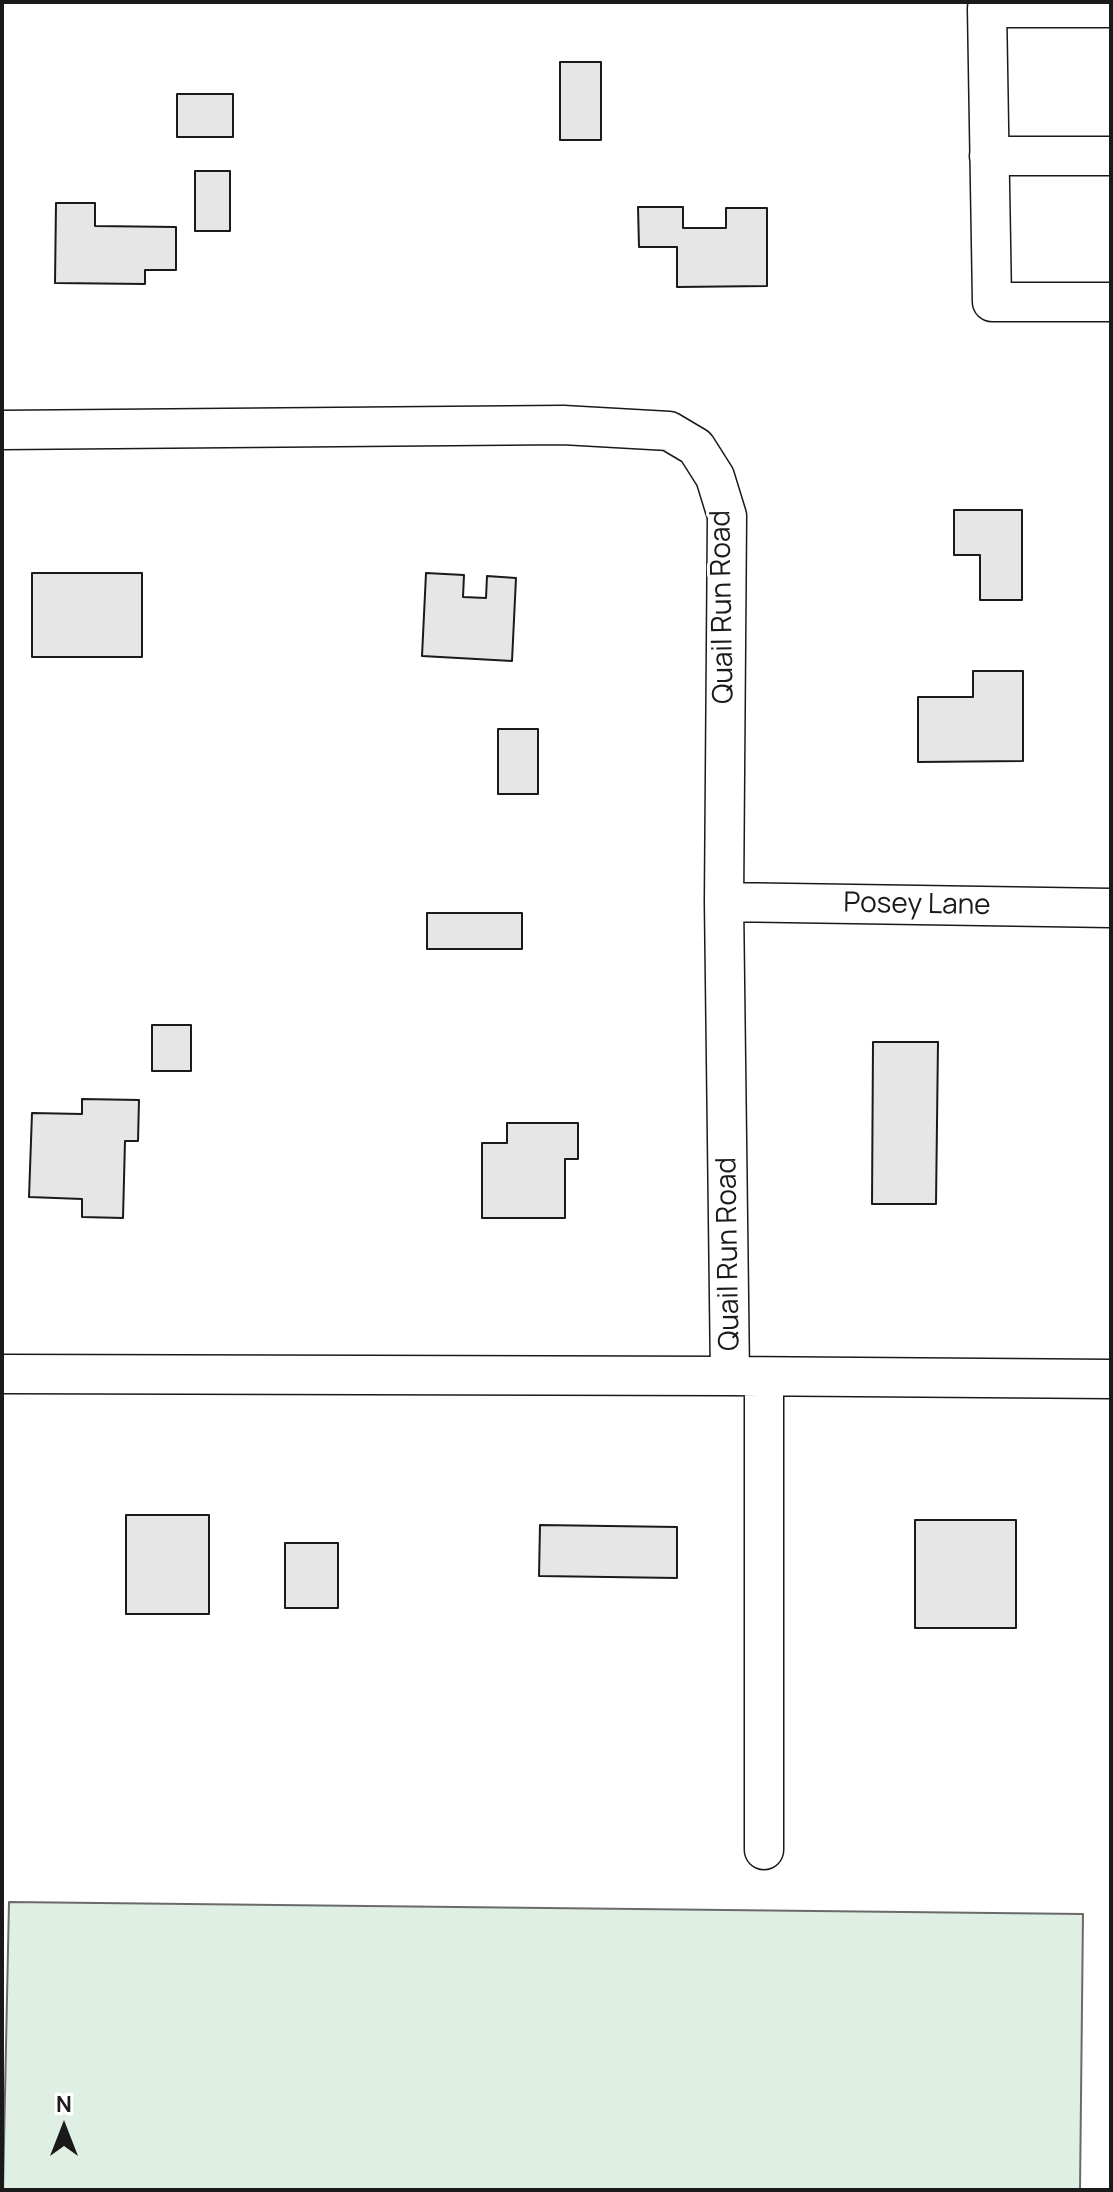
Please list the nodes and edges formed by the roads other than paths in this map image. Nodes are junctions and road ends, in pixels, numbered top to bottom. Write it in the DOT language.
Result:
graph roads {
  1 [pos="1111,8"];
  2 [pos="989,156"];
  3 [pos="1111,156"];
  4 [pos="1111,302"];
  5 [pos="2,430"];
  6 [pos="724,902"];
  7 [pos="1111,908"];
  8 [pos="2,1374"];
  9 [pos="747,1376"];
  10 [pos="1111,1379"];
  11 [pos="764,1850"];
  1 -- 2 [label="street"];
  2 -- 3 [label="street"];
  2 -- 4 [label="street"];
  5 -- 6 [label="street, Quail Run Road"];
  6 -- 7 [label="street, Posey Lane"];
  6 -- 9 [label="street, Quail Run Road"];
  8 -- 9 [label="street, Quail Run Road"];
  9 -- 10 [label="street, Quail Run Road"];
  9 -- 11 [label="street"];
}
